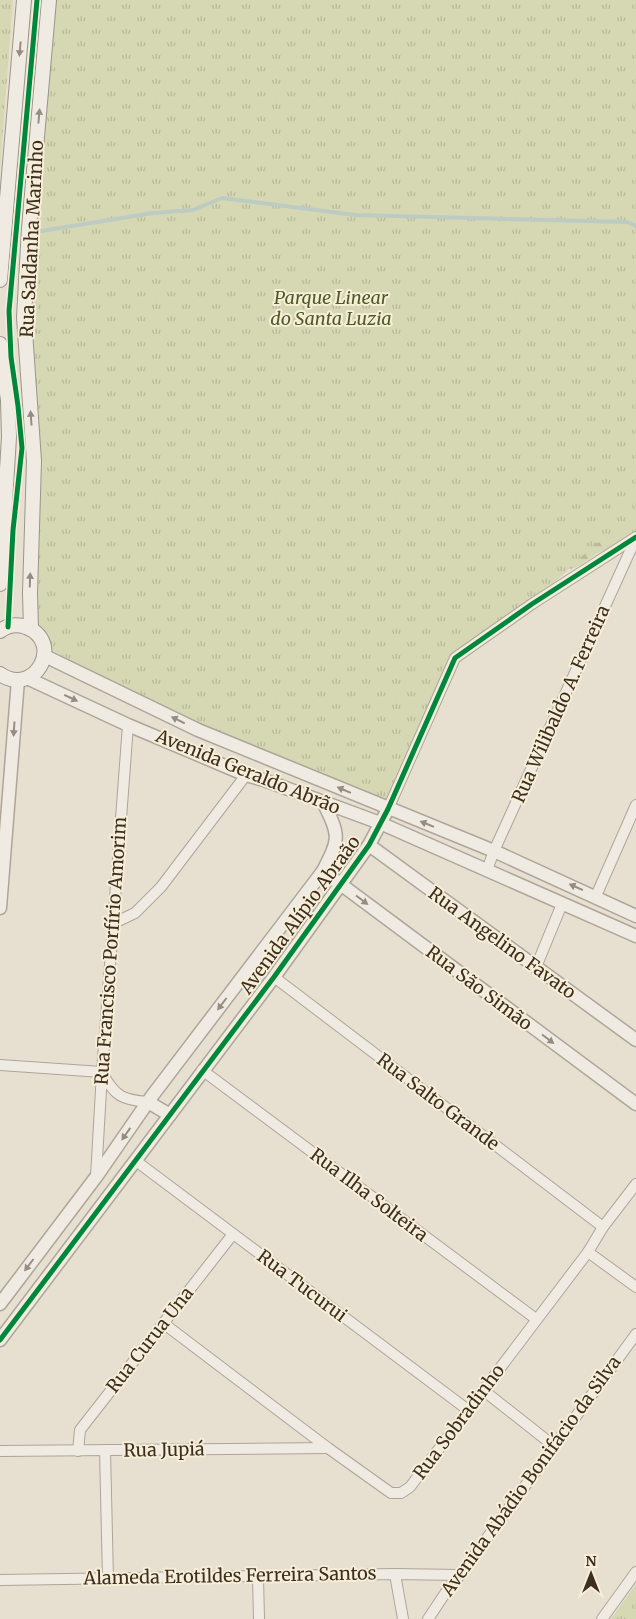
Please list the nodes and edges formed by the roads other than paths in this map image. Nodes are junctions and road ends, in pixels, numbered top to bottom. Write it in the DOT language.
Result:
graph roads {
  1 [pos="24,0"];
  2 [pos="49,0"];
  3 [pos="0,280"];
  4 [pos="0,344"];
  5 [pos="636,537"];
  6 [pos="0,584"];
  7 [pos="31,629"];
  8 [pos="0,631"];
  9 [pos="45,656"];
  10 [pos="0,674"];
  11 [pos="22,679"];
  12 [pos="128,725"];
  13 [pos="198,730"];
  14 [pos="188,749"];
  15 [pos="246,775"];
  16 [pos="322,802"];
  17 [pos="636,804"];
  18 [pos="388,809"];
  19 [pos="380,823"];
  20 [pos="368,845"];
  21 [pos="494,851"];
  22 [pos="487,870"];
  23 [pos="322,871"];
  24 [pos="340,885"];
  25 [pos="596,896"];
  26 [pos="562,904"];
  27 [pos="0,908"];
  28 [pos="636,916"];
  29 [pos="114,923"];
  30 [pos="636,936"];
  31 [pos="536,968"];
  32 [pos="274,977"];
  33 [pos="636,1040"];
  34 [pos="0,1065"];
  35 [pos="202,1070"];
  36 [pos="102,1072"];
  37 [pos="148,1102"];
  38 [pos="636,1104"];
  39 [pos="170,1115"];
  40 [pos="136,1161"];
  41 [pos="96,1177"];
  42 [pos="636,1184"];
  43 [pos="603,1227"];
  44 [pos="233,1234"];
  45 [pos="588,1252"];
  46 [pos="636,1287"];
  47 [pos="0,1304"];
  48 [pos="536,1319"];
  49 [pos="162,1323"];
  50 [pos="636,1334"];
  51 [pos="0,1340"];
  52 [pos="483,1390"];
  53 [pos="468,1410"];
  54 [pos="554,1446"];
  55 [pos="328,1448"];
  56 [pos="105,1450"];
  57 [pos="0,1451"];
  58 [pos="78,1451"];
  59 [pos="636,1572"];
  60 [pos="395,1574"];
  61 [pos="460,1575"];
  62 [pos="258,1577"];
  63 [pos="108,1579"];
  64 [pos="0,1580"];
  65 [pos="259,1619"];
  66 [pos="403,1619"];
  67 [pos="428,1619"];
  68 [pos="602,1619"];
  1 -- 3 [label="main road, one-way"];
  7 -- 2 [label="main road, Rua Saldanha Marinho, one-way"];
  4 -- 6 [label="main road"];
  5 -- 18 [label="street, Avenida Alípio Abraão"];
  5 -- 21 [label="street, Rua Wilibaldo A. Ferreira"];
  7 -- 8 [label="main road"];
  7 -- 9 [label="main road"];
  9 -- 11 [label="main road"];
  13 -- 9 [label="street, Avenida Geraldo Abrão, one-way"];
  10 -- 11 [label="main road, Avenida Geraldo Abrão"];
  11 -- 12 [label="street, Avenida Geraldo Abrão, one-way"];
  11 -- 27 [label="street, one-way"];
  12 -- 14 [label="street, Avenida Geraldo Abrão"];
  12 -- 29 [label="street, Rua Francisco Porfírio Amorim"];
  13 -- 14 [label="street"];
  18 -- 13 [label="street, Avenida Geraldo Abrão, one-way"];
  14 -- 15 [label="street, Avenida Geraldo Abrão"];
  15 -- 16 [label="street, Avenida Geraldo Abrão"];
  15 -- 29 [label="street"];
  16 -- 19 [label="street, Avenida Geraldo Abrão"];
  16 -- 23 [label="street, Avenida Alípio Abraão"];
  17 -- 25 [label="street"];
  18 -- 19 [label="street, Avenida Alípio Abraão"];
  21 -- 18 [label="street, Avenida Geraldo Abrão, one-way"];
  19 -- 20 [label="street, Avenida Alípio Abraão"];
  19 -- 22 [label="street, Avenida Geraldo Abrão"];
  20 -- 24 [label="street, Avenida Alípio Abraão"];
  20 -- 31 [label="street, Rua Angelino Favato"];
  21 -- 22 [label="street, Rua Wilibaldo A. Ferreira"];
  25 -- 21 [label="street, Avenida Geraldo Abrão, one-way"];
  22 -- 26 [label="street, Avenida Geraldo Abrão"];
  23 -- 24 [label="street, Rua São Simão"];
  23 -- 37 [label="street, Avenida Alípio Abraão, one-way"];
  24 -- 32 [label="street, Avenida Alípio Abraão"];
  24 -- 38 [label="street, Rua São Simão, one-way"];
  25 -- 28 [label="street, Avenida Geraldo Abrão"];
  26 -- 30 [label="street, Avenida Geraldo Abrão"];
  26 -- 31 [label="street"];
  29 -- 36 [label="street, Rua Francisco Porfírio Amorim"];
  31 -- 33 [label="street, Rua Angelino Favato"];
  32 -- 35 [label="street, Avenida Alípio Abraão"];
  32 -- 43 [label="street, Rua Salto Grande"];
  34 -- 36 [label="street"];
  35 -- 39 [label="street, Avenida Alípio Abraão"];
  35 -- 48 [label="street, Rua Ilha Solteira"];
  36 -- 37 [label="street"];
  36 -- 41 [label="street, Rua Francisco Porfírio Amorim"];
  37 -- 39 [label="street"];
  37 -- 41 [label="street, Avenida Alípio Abraão, one-way"];
  39 -- 40 [label="street, Avenida Alípio Abraão"];
  40 -- 44 [label="street, Rua Tucurui"];
  40 -- 51 [label="street, Avenida Alípio Abraão"];
  41 -- 47 [label="street, Avenida Alípio Abraão, one-way"];
  42 -- 43 [label="street, Rua Sobradinho"];
  43 -- 45 [label="street, Rua Sobradinho"];
  44 -- 49 [label="street, Rua Curua Una"];
  44 -- 53 [label="street, Rua Tucurui"];
  45 -- 46 [label="street"];
  45 -- 48 [label="street, Rua Sobradinho"];
  48 -- 52 [label="street, Rua Sobradinho"];
  49 -- 55 [label="street, Rua Sobradinho"];
  49 -- 58 [label="street, Rua Curua Una"];
  50 -- 54 [label="street, Avenida Abádio Bonifácio da Silva"];
  52 -- 53 [label="street, Rua Sobradinho"];
  52 -- 54 [label="street"];
  53 -- 55 [label="street, Rua Sobradinho"];
  54 -- 61 [label="street, Avenida Abádio Bonifácio da Silva"];
  55 -- 56 [label="street, Rua Jupiá"];
  56 -- 58 [label="street, Rua Jupiá"];
  56 -- 63 [label="street"];
  57 -- 58 [label="street, Rua Jupiá"];
  59 -- 68 [label="street"];
  60 -- 61 [label="street, Alameda Erotildes Ferreira Santos"];
  60 -- 62 [label="street, Alameda Erotildes Ferreira Santos"];
  60 -- 66 [label="street"];
  61 -- 67 [label="street, Avenida Abádio Bonifácio da Silva"];
  62 -- 63 [label="street, Alameda Erotildes Ferreira Santos"];
  62 -- 65 [label="street"];
  63 -- 64 [label="street, Alameda Erotildes Ferreira Santos"];
}
